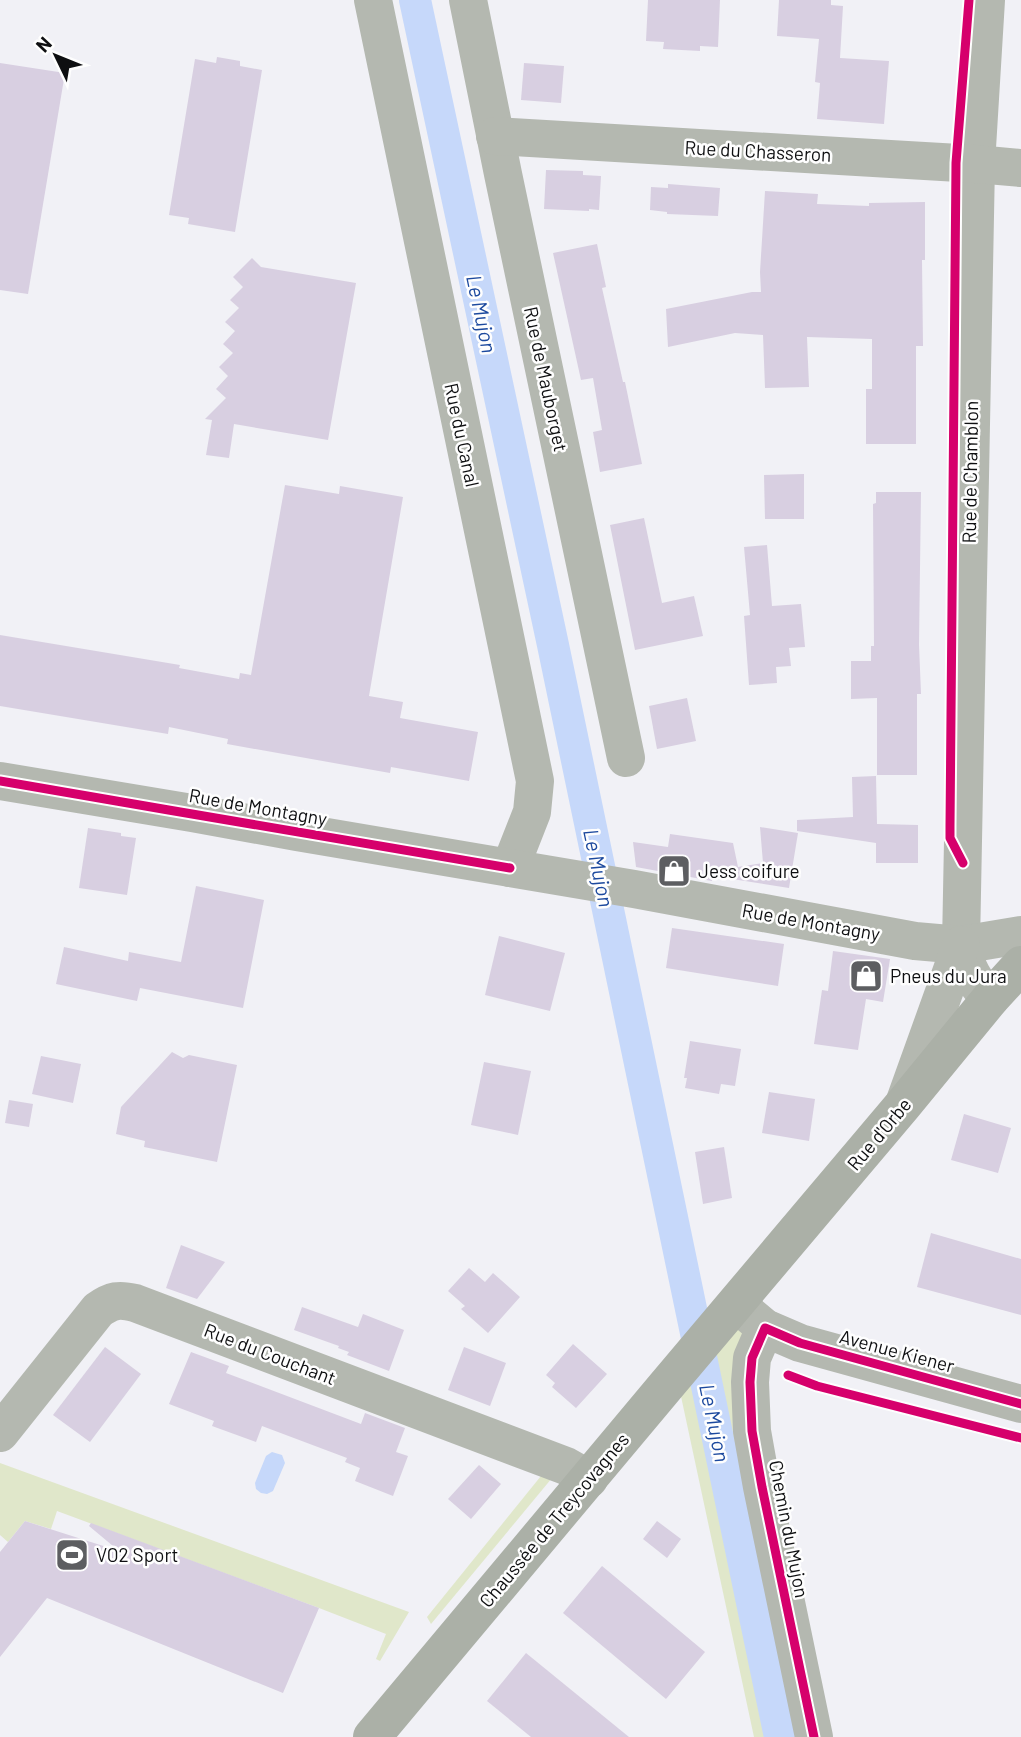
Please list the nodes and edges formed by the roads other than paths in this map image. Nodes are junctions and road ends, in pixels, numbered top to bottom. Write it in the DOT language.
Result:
graph roads {
  1 [pos="373,0"];
  2 [pos="468,0"];
  3 [pos="986,0"];
  4 [pos="495,136"];
  5 [pos="976,164"];
  6 [pos="1021,168"];
  7 [pos="626,758"];
  8 [pos="0,782"];
  9 [pos="510,869"];
  10 [pos="1021,935"];
  11 [pos="961,944"];
  12 [pos="1021,965"];
  13 [pos="990,999"];
  14 [pos="903,1105"];
  15 [pos="728,1312"];
  16 [pos="765,1328"];
  17 [pos="1021,1404"];
  18 [pos="0,1433"];
  19 [pos="589,1479"];
  20 [pos="372,1737"];
  21 [pos="814,1737"];
  1 -- 9 [label="street, Rue du Canal"];
  2 -- 4 [label="street, Rue de Mauborget"];
  3 -- 5 [label="street, Rue de Chamblon"];
  4 -- 5 [label="street, Rue du Chasseron"];
  4 -- 7 [label="street, Rue de Mauborget"];
  5 -- 6 [label="street, Rue du Chasseron"];
  5 -- 11 [label="street, Rue de Chamblon"];
  8 -- 9 [label="street, Rue de Montagny"];
  9 -- 11 [label="street, Rue de Montagny"];
  10 -- 11 [label="street"];
  11 -- 13 [label="street, Rue de Chamblon"];
  11 -- 14 [label="street, Rue de Chamblon"];
  12 -- 13 [label="main road, Rue d'Orbe"];
  13 -- 14 [label="main road, Rue d'Orbe"];
  14 -- 15 [label="main road, Rue d'Orbe"];
  15 -- 16 [label="street, Avenue Kiener"];
  15 -- 19 [label="main road, Chaussée de Treycovagnes"];
  16 -- 17 [label="street, Avenue Kiener"];
  16 -- 21 [label="street, Chemin du Mujon"];
  18 -- 19 [label="street, Rue du Couchant"];
  19 -- 20 [label="main road, Chaussée de Treycovagnes"];
}
